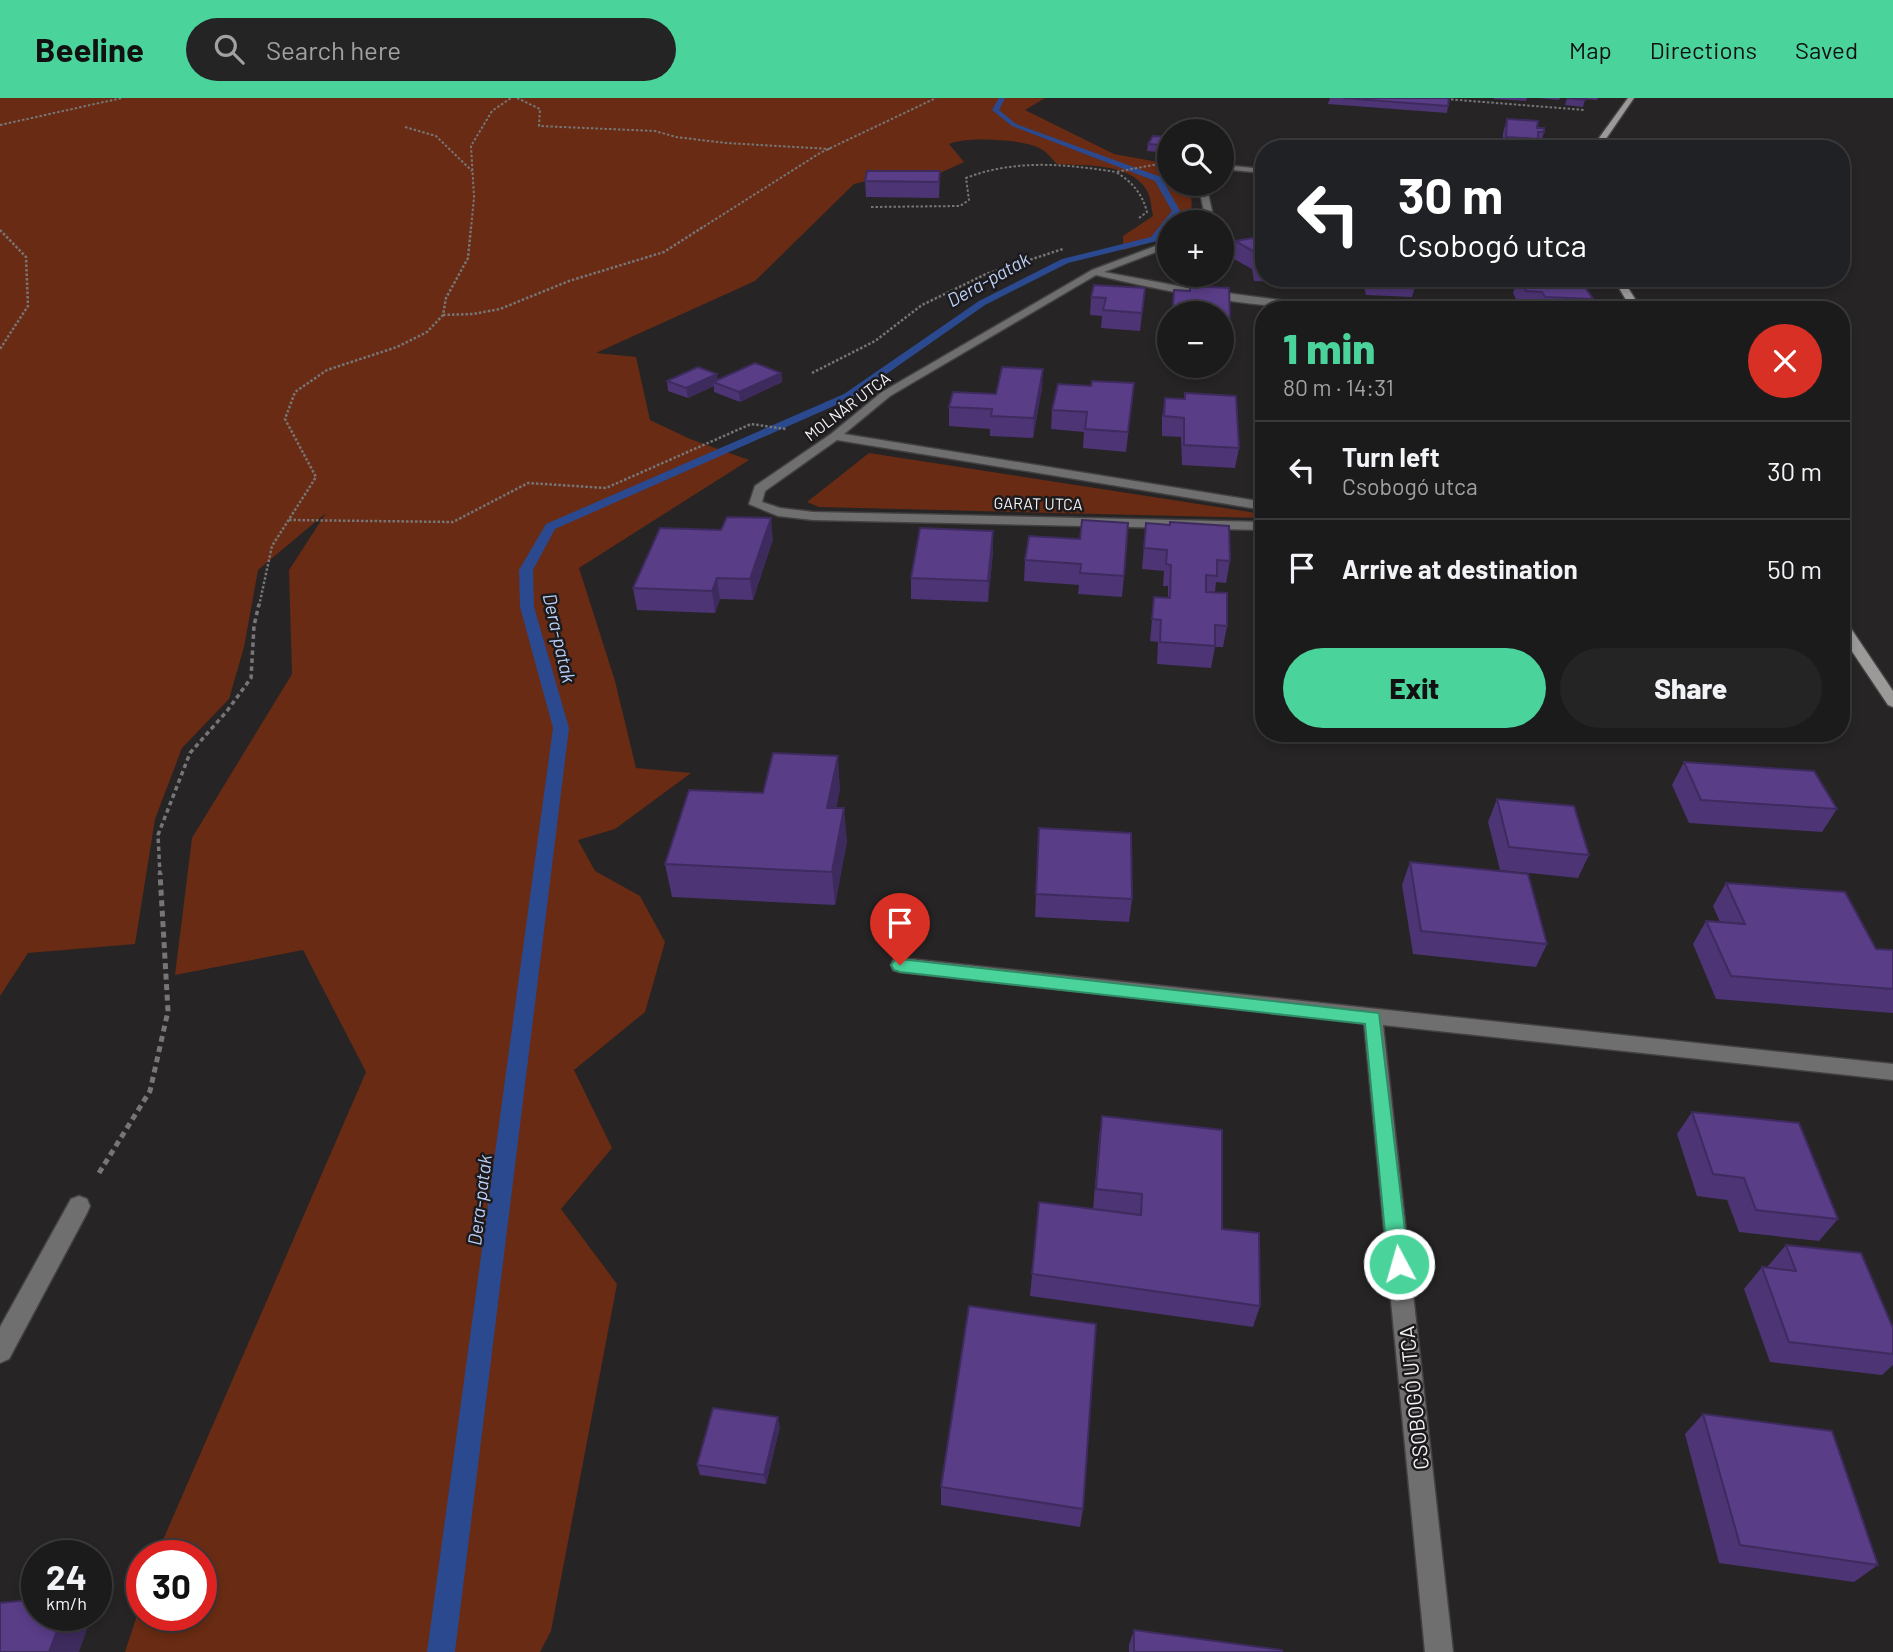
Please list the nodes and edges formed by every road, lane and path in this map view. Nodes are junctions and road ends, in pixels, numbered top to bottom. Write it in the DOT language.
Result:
graph roads {
  1 [pos="122,98"];
  2 [pos="511,98"];
  3 [pos="517,98"];
  4 [pos="936,98"];
  5 [pos="1433,98"];
  6 [pos="1631,98"];
  7 [pos="1620,113"];
  8 [pos="0,125"];
  9 [pos="405,127"];
  10 [pos="1601,140"];
  11 [pos="831,149"];
  12 [pos="1157,164"];
  13 [pos="1234,168"];
  14 [pos="1255,170"];
  15 [pos="473,172"];
  16 [pos="1116,172"];
  17 [pos="870,207"];
  18 [pos="1136,220"];
  19 [pos="0,230"];
  20 [pos="1072,246"];
  21 [pos="1157,249"];
  22 [pos="1095,272"];
  23 [pos="1273,301"];
  24 [pos="443,315"];
  25 [pos="0,348"];
  26 [pos="812,373"];
  27 [pos="751,424"];
  28 [pos="835,436"];
  29 [pos="1255,505"];
  30 [pos="813,516"];
  31 [pos="289,520"];
  32 [pos="1255,526"];
  33 [pos="1850,638"];
  34 [pos="1893,702"];
  35 [pos="900,965"];
  36 [pos="1373,1018"];
  37 [pos="1893,1072"];
  38 [pos="79,1206"];
  39 [pos="0,1351"];
  40 [pos="1439,1652"];
  1 -- 8 [label="path"];
  2 -- 15 [label="path"];
  3 -- 11 [label="path"];
  4 -- 11 [label="path"];
  5 -- 7 [label="path"];
  6 -- 7 [label="main road"];
  7 -- 10 [label="main road"];
  9 -- 15 [label="path"];
  11 -- 24 [label="path"];
  12 -- 16 [label="path"];
  13 -- 14 [label="street"];
  15 -- 24 [label="path"];
  16 -- 17 [label="path"];
  16 -- 18 [label="path"];
  19 -- 25 [label="path"];
  20 -- 26 [label="path"];
  21 -- 22 [label="street, MOLNÁR UTCA"];
  22 -- 23 [label="street"];
  22 -- 28 [label="street, MOLNÁR UTCA"];
  24 -- 31 [label="path"];
  27 -- 31 [label="path"];
  28 -- 29 [label="street, GARAT UTCA"];
  28 -- 30 [label="street, MOLNÁR UTCA"];
  30 -- 32 [label="street, GARAT UTCA"];
  31 -- 38 [label="path"];
  33 -- 34 [label="main road"];
  35 -- 36 [label="street"];
  36 -- 37 [label="street"];
  36 -- 40 [label="street, CSOBOGÓ UTCA"];
  38 -- 39 [label="street"];
}
